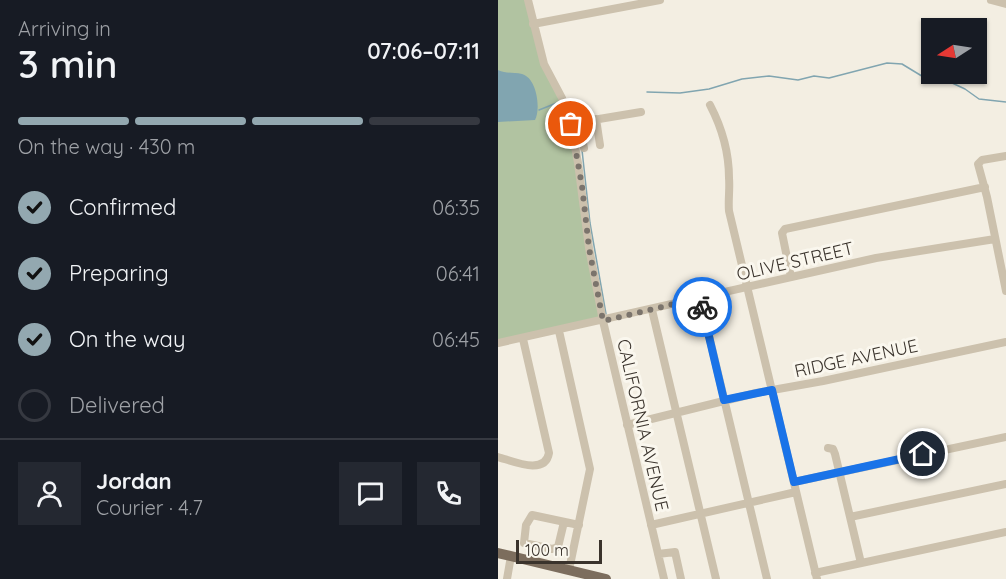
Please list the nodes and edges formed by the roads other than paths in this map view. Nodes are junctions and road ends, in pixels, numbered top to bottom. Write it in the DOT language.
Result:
graph roads {
  1 [pos="528,0"];
  2 [pos="660,0"];
  3 [pos="991,0"];
  4 [pos="1006,4"];
  5 [pos="533,24"];
  6 [pos="710,105"];
  7 [pos="641,112"];
  8 [pos="596,119"];
  9 [pos="576,129"];
  10 [pos="600,145"];
  11 [pos="584,148"];
  12 [pos="1006,156"];
  13 [pos="984,188"];
  14 [pos="995,239"];
  15 [pos="791,277"];
  16 [pos="747,287"];
  17 [pos="1006,291"];
  18 [pos="699,298"];
  19 [pos="652,310"];
  20 [pos="603,321"];
  21 [pos="559,331"];
  22 [pos="523,339"];
  23 [pos="1006,342"];
  24 [pos="498,343"];
  25 [pos="772,390"];
  26 [pos="724,400"];
  27 [pos="677,411"];
  28 [pos="627,425"];
  29 [pos="1006,437"];
  30 [pos="828,448"];
  31 [pos="498,457"];
  32 [pos="840,472"];
  33 [pos="794,482"];
  34 [pos="1006,484"];
  35 [pos="796,492"];
  36 [pos="749,502"];
  37 [pos="701,514"];
  38 [pos="850,517"];
  39 [pos="564,522"];
  40 [pos="579,525"];
  41 [pos="651,525"];
  42 [pos="1006,532"];
  43 [pos="524,543"];
  44 [pos="498,553"];
  45 [pos="658,554"];
  46 [pos="516,557"];
  47 [pos="861,563"];
  48 [pos="569,570"];
  49 [pos="816,576"];
  50 [pos="507,579"];
  51 [pos="606,579"];
  52 [pos="664,579"];
  53 [pos="681,579"];
  54 [pos="715,579"];
  55 [pos="767,579"];
  1 -- 5 [label="street, CALIFORNIA AVENUE"];
  2 -- 5 [label="street"];
  3 -- 4 [label="street"];
  5 -- 9 [label="street, CALIFORNIA AVENUE"];
  6 -- 16 [label="street"];
  7 -- 8 [label="street"];
  8 -- 9 [label="street"];
  8 -- 10 [label="street"];
  9 -- 11 [label="street"];
  9 -- 20 [label="street, CALIFORNIA AVENUE"];
  12 -- 13 [label="street"];
  13 -- 14 [label="street"];
  13 -- 15 [label="street"];
  14 -- 15 [label="street, OLIVE STREET"];
  14 -- 17 [label="street"];
  15 -- 16 [label="street, OLIVE STREET"];
  16 -- 18 [label="street, OLIVE STREET"];
  16 -- 25 [label="street"];
  18 -- 19 [label="street, OLIVE STREET"];
  18 -- 26 [label="street"];
  19 -- 20 [label="street, OLIVE STREET"];
  19 -- 27 [label="street"];
  20 -- 21 [label="street, OLIVE STREET"];
  20 -- 28 [label="street, CALIFORNIA AVENUE"];
  21 -- 22 [label="street, OLIVE STREET"];
  21 -- 40 [label="street"];
  22 -- 24 [label="street, OLIVE STREET"];
  22 -- 31 [label="street"];
  23 -- 25 [label="street, RIDGE AVENUE"];
  25 -- 26 [label="street, RIDGE AVENUE"];
  25 -- 33 [label="street"];
  26 -- 27 [label="street, RIDGE AVENUE"];
  26 -- 36 [label="street"];
  27 -- 28 [label="street, RIDGE AVENUE"];
  27 -- 37 [label="street"];
  28 -- 41 [label="street, CALIFORNIA AVENUE"];
  29 -- 32 [label="street"];
  30 -- 32 [label="street"];
  32 -- 33 [label="street"];
  32 -- 38 [label="street"];
  33 -- 35 [label="street"];
  34 -- 38 [label="street"];
  35 -- 36 [label="street"];
  35 -- 49 [label="street"];
  36 -- 37 [label="street"];
  36 -- 55 [label="street"];
  37 -- 41 [label="street"];
  37 -- 54 [label="street"];
  38 -- 47 [label="street"];
  39 -- 40 [label="street"];
  39 -- 43 [label="street"];
  39 -- 43 [label="street"];
  40 -- 48 [label="street"];
  41 -- 45 [label="street, CALIFORNIA AVENUE"];
  42 -- 47 [label="street"];
  43 -- 46 [label="street"];
  44 -- 46 [label="main road"];
  45 -- 52 [label="street, CALIFORNIA AVENUE"];
  45 -- 53 [label="street"];
  46 -- 48 [label="main road"];
  46 -- 50 [label="street"];
  47 -- 49 [label="street"];
  48 -- 51 [label="main road"];
}
